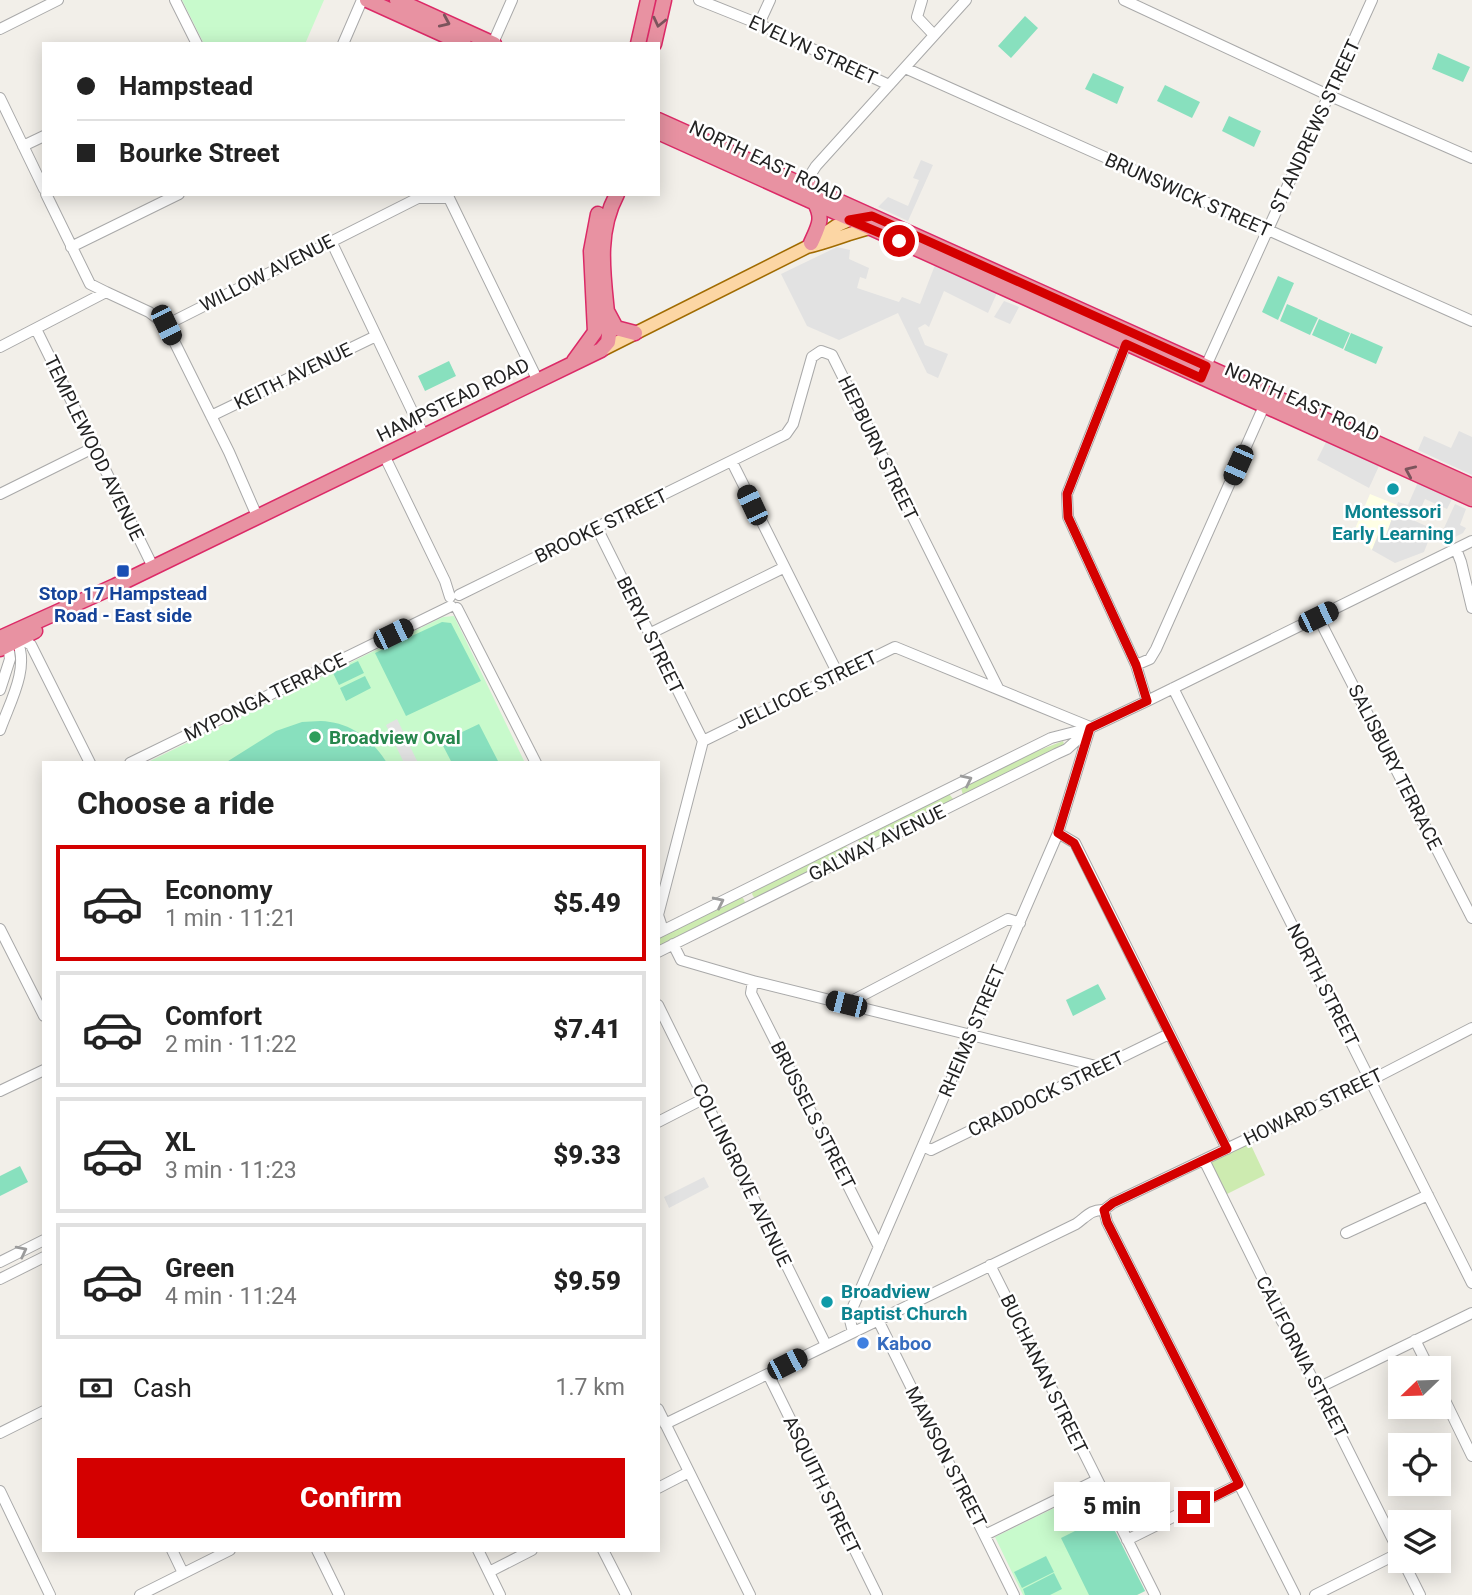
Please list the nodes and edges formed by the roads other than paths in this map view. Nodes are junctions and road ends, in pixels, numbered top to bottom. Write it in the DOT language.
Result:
graph roads {
  1 [pos="58,0"];
  2 [pos="176,0"];
  3 [pos="397,0"];
  4 [pos="512,0"];
  5 [pos="648,0"];
  6 [pos="664,0"];
  7 [pos="699,0"];
  8 [pos="769,0"];
  9 [pos="922,0"];
  10 [pos="966,0"];
  11 [pos="1124,0"];
  12 [pos="1373,0"];
  13 [pos="371,1"];
  14 [pos="40,4"];
  15 [pos="759,24"];
  16 [pos="0,29"];
  17 [pos="934,35"];
  18 [pos="196,42"];
  19 [pos="344,42"];
  20 [pos="460,42"];
  21 [pos="492,42"];
  22 [pos="494,42"];
  23 [pos="638,42"];
  24 [pos="654,42"];
  25 [pos="905,68"];
  26 [pos="889,85"];
  27 [pos="1328,95"];
  28 [pos="0,98"];
  29 [pos="660,122"];
  30 [pos="660,133"];
  31 [pos="42,137"];
  32 [pos="23,146"];
  33 [pos="1472,158"];
  34 [pos="42,185"];
  35 [pos="810,188"];
  36 [pos="47,196"];
  37 [pos="175,196"];
  38 [pos="420,196"];
  39 [pos="448,196"];
  40 [pos="605,196"];
  41 [pos="616,196"];
  42 [pos="815,203"];
  43 [pos="849,220"];
  44 [pos="871,222"];
  45 [pos="1267,231"];
  46 [pos="331,241"];
  47 [pos="809,245"];
  48 [pos="71,247"];
  49 [pos="106,292"];
  50 [pos="607,309"];
  51 [pos="1472,321"];
  52 [pos="166,325"];
  53 [pos="36,329"];
  54 [pos="635,333"];
  55 [pos="376,336"];
  56 [pos="1126,344"];
  57 [pos="0,346"];
  58 [pos="601,350"];
  59 [pos="571,365"];
  60 [pos="1203,372"];
  61 [pos="538,381"];
  62 [pos="1264,406"];
  63 [pos="211,416"];
  64 [pos="424,436"];
  65 [pos="95,447"];
  66 [pos="384,455"];
  67 [pos="732,462"];
  68 [pos="1472,486"];
  69 [pos="0,494"];
  70 [pos="1472,499"];
  71 [pos="257,516"];
  72 [pos="597,528"];
  73 [pos="1472,541"];
  74 [pos="1456,550"];
  75 [pos="153,567"];
  76 [pos="783,568"];
  77 [pos="457,600"];
  78 [pos="1472,608"];
  79 [pos="1318,617"];
  80 [pos="649,634"];
  81 [pos="9,638"];
  82 [pos="1136,665"];
  83 [pos="838,674"];
  84 [pos="998,688"];
  85 [pos="1173,688"];
  86 [pos="0,690"];
  87 [pos="1147,701"];
  88 [pos="1090,728"];
  89 [pos="0,730"];
  90 [pos="703,741"];
  91 [pos="89,761"];
  92 [pos="134,761"];
  93 [pos="535,761"];
  94 [pos="1058,833"];
  95 [pos="660,907"];
  96 [pos="1472,918"];
  97 [pos="1020,923"];
  98 [pos="0,929"];
  99 [pos="661,932"];
  100 [pos="673,944"];
  101 [pos="660,951"];
  102 [pos="753,981"];
  103 [pos="846,1004"];
  104 [pos="660,1009"];
  105 [pos="42,1012"];
  106 [pos="1472,1028"];
  107 [pos="970,1033"];
  108 [pos="1169,1034"];
  109 [pos="1100,1067"];
  110 [pos="42,1071"];
  111 [pos="1371,1080"];
  112 [pos="0,1091"];
  113 [pos="704,1099"];
  114 [pos="660,1121"];
  115 [pos="923,1146"];
  116 [pos="1227,1149"];
  117 [pos="1204,1160"];
  118 [pos="1428,1195"];
  119 [pos="1104,1210"];
  120 [pos="1346,1233"];
  121 [pos="42,1241"];
  122 [pos="879,1247"];
  123 [pos="42,1258"];
  124 [pos="0,1262"];
  125 [pos="990,1265"];
  126 [pos="0,1279"];
  127 [pos="1472,1283"];
  128 [pos="1472,1313"];
  129 [pos="878,1320"];
  130 [pos="853,1332"];
  131 [pos="1415,1340"];
  132 [pos="825,1345"];
  133 [pos="1423,1356"];
  134 [pos="768,1374"];
  135 [pos="1318,1388"];
  136 [pos="42,1413"];
  137 [pos="660,1413"];
  138 [pos="1451,1413"];
  139 [pos="665,1424"];
  140 [pos="0,1433"];
  141 [pos="1472,1456"];
  142 [pos="689,1472"];
  143 [pos="1097,1480"];
  144 [pos="1239,1484"];
  145 [pos="660,1487"];
  146 [pos="0,1491"];
  147 [pos="1388,1530"];
  148 [pos="985,1535"];
  149 [pos="1127,1540"];
  150 [pos="173,1552"];
  151 [pos="226,1552"];
  152 [pos="318,1552"];
  153 [pos="479,1552"];
  154 [pos="529,1552"];
  155 [pos="604,1552"];
  156 [pos="1388,1560"];
  157 [pos="489,1572"];
  158 [pos="183,1573"];
  159 [pos="1409,1573"];
  160 [pos="1152,1594"];
  161 [pos="50,1595"];
  162 [pos="140,1595"];
  163 [pos="339,1595"];
  164 [pos="500,1595"];
  165 [pos="626,1595"];
  166 [pos="750,1595"];
  167 [pos="877,1595"];
  168 [pos="1014,1595"];
  169 [pos="1295,1595"];
  170 [pos="1315,1595"];
  171 [pos="1420,1595"];
  1 -- 14 [label="street"];
  2 -- 18 [label="street"];
  3 -- 21 [label="highway, one-way"];
  4 -- 22 [label="street"];
  5 -- 23 [label="highway"];
  6 -- 24 [label="highway, one-way"];
  7 -- 15 [label="street, EVELYN STREET"];
  8 -- 15 [label="street"];
  9 -- 17 [label="street"];
  10 -- 17 [label="street"];
  11 -- 27 [label="street"];
  12 -- 27 [label="street, ST ANDREWS STREET"];
  13 -- 19 [label="street"];
  13 -- 20 [label="highway"];
  14 -- 16 [label="street"];
  15 -- 26 [label="street, EVELYN STREET"];
  17 -- 25 [label="street"];
  25 -- 26 [label="street"];
  25 -- 45 [label="street, BRUNSWICK STREET"];
  26 -- 35 [label="street"];
  27 -- 33 [label="street"];
  27 -- 45 [label="street, ST ANDREWS STREET"];
  28 -- 32 [label="street"];
  29 -- 35 [label="highway, NORTH EAST ROAD"];
  30 -- 42 [label="highway, NORTH EAST ROAD"];
  31 -- 32 [label="street"];
  32 -- 34 [label="street"];
  35 -- 44 [label="highway, NORTH EAST ROAD"];
  36 -- 48 [label="street"];
  37 -- 48 [label="street"];
  38 -- 39 [label="street"];
  38 -- 46 [label="street, WILLOW AVENUE"];
  39 -- 61 [label="street"];
  40 -- 59 [label="highway"];
  41 -- 50 [label="highway"];
  42 -- 43 [label="highway, NORTH EAST ROAD"];
  42 -- 47 [label="highway"];
  43 -- 44 [label="highway"];
  43 -- 47 [label="main road, HAMPSTEAD ROAD"];
  44 -- 47 [label="main road, HAMPSTEAD ROAD"];
  44 -- 56 [label="highway, NORTH EAST ROAD"];
  44 -- 60 [label="highway, NORTH EAST ROAD"];
  45 -- 51 [label="street, BRUNSWICK STREET"];
  45 -- 60 [label="street, ST ANDREWS STREET"];
  46 -- 52 [label="street, WILLOW AVENUE"];
  46 -- 55 [label="street"];
  47 -- 54 [label="main road, HAMPSTEAD ROAD"];
  48 -- 49 [label="street"];
  49 -- 52 [label="street"];
  49 -- 53 [label="street"];
  50 -- 54 [label="highway"];
  50 -- 58 [label="highway"];
  52 -- 63 [label="street"];
  53 -- 57 [label="street"];
  53 -- 65 [label="street, TEMPLEWOOD AVENUE"];
  54 -- 58 [label="main road, HAMPSTEAD ROAD"];
  55 -- 63 [label="street, KEITH AVENUE"];
  55 -- 64 [label="street"];
  56 -- 60 [label="highway, NORTH EAST ROAD"];
  56 -- 82 [label="street"];
  58 -- 59 [label="highway, HAMPSTEAD ROAD"];
  59 -- 61 [label="highway, HAMPSTEAD ROAD"];
  60 -- 62 [label="highway, NORTH EAST ROAD"];
  60 -- 68 [label="highway, NORTH EAST ROAD"];
  61 -- 64 [label="highway, HAMPSTEAD ROAD"];
  70 -- 62 [label="highway, NORTH EAST ROAD, one-way"];
  62 -- 82 [label="street"];
  63 -- 71 [label="street"];
  64 -- 66 [label="highway, HAMPSTEAD ROAD"];
  65 -- 69 [label="street"];
  65 -- 75 [label="street, TEMPLEWOOD AVENUE"];
  66 -- 71 [label="highway, HAMPSTEAD ROAD"];
  66 -- 77 [label="street"];
  67 -- 72 [label="street, BROOKE STREET"];
  67 -- 76 [label="street"];
  67 -- 84 [label="street, HEPBURN STREET"];
  71 -- 75 [label="highway, HAMPSTEAD ROAD"];
  72 -- 77 [label="street, BROOKE STREET"];
  72 -- 80 [label="street, BERYL STREET"];
  73 -- 74 [label="street, GALWAY AVENUE"];
  74 -- 78 [label="street"];
  74 -- 79 [label="street, GALWAY AVENUE"];
  75 -- 81 [label="highway, HAMPSTEAD ROAD"];
  76 -- 80 [label="street"];
  76 -- 83 [label="street"];
  77 -- 92 [label="street, MYPONGA TERRACE"];
  77 -- 93 [label="street"];
  79 -- 85 [label="street, GALWAY AVENUE"];
  79 -- 96 [label="street, SALISBURY TERRACE"];
  80 -- 90 [label="street, BERYL STREET"];
  81 -- 86 [label="street"];
  81 -- 89 [label="street"];
  81 -- 91 [label="street"];
  82 -- 87 [label="street"];
  83 -- 84 [label="street, JELLICOE STREET"];
  83 -- 90 [label="street, JELLICOE STREET"];
  84 -- 88 [label="street, JELLICOE STREET"];
  85 -- 87 [label="street, GALWAY AVENUE"];
  85 -- 111 [label="street, NORTH STREET"];
  87 -- 88 [label="street, GALWAY AVENUE"];
  88 -- 94 [label="street, RHEIMS STREET"];
  99 -- 88 [label="street, GALWAY AVENUE, one-way"];
  88 -- 100 [label="street, GALWAY AVENUE"];
  90 -- 95 [label="street"];
  94 -- 97 [label="street, RHEIMS STREET"];
  94 -- 108 [label="street"];
  97 -- 103 [label="street"];
  97 -- 107 [label="street, RHEIMS STREET"];
  98 -- 105 [label="street"];
  100 -- 101 [label="street, GALWAY AVENUE"];
  100 -- 102 [label="street"];
  102 -- 103 [label="street"];
  102 -- 122 [label="street, BRUSSELS STREET"];
  103 -- 107 [label="street"];
  104 -- 113 [label="street, COLLINGROVE AVENUE"];
  106 -- 111 [label="street, HOWARD STREET"];
  107 -- 109 [label="street"];
  107 -- 115 [label="street, RHEIMS STREET"];
  108 -- 109 [label="street, CRADDOCK STREET"];
  108 -- 116 [label="street"];
  109 -- 115 [label="street, CRADDOCK STREET"];
  110 -- 112 [label="street"];
  111 -- 116 [label="street, HOWARD STREET"];
  111 -- 118 [label="street, NORTH STREET"];
  113 -- 114 [label="street"];
  113 -- 132 [label="street, COLLINGROVE AVENUE"];
  115 -- 122 [label="street, RHEIMS STREET"];
  116 -- 117 [label="street, HOWARD STREET"];
  117 -- 119 [label="street, HOWARD STREET"];
  117 -- 135 [label="street, CALIFORNIA STREET"];
  118 -- 120 [label="street"];
  118 -- 127 [label="street, NORTH STREET"];
  119 -- 125 [label="street, HOWARD STREET"];
  119 -- 144 [label="street"];
  124 -- 121 [label="street, one-way"];
  122 -- 130 [label="street, RHEIMS STREET"];
  123 -- 126 [label="street"];
  125 -- 129 [label="street, HOWARD STREET"];
  125 -- 143 [label="street, BUCHANAN STREET"];
  128 -- 131 [label="street"];
  129 -- 130 [label="street, HOWARD STREET"];
  129 -- 148 [label="street, MAWSON STREET"];
  130 -- 132 [label="street, HOWARD STREET"];
  131 -- 133 [label="street"];
  131 -- 135 [label="street"];
  132 -- 134 [label="street, HOWARD STREET"];
  134 -- 139 [label="street, HOWARD STREET"];
  134 -- 167 [label="street, ASQUITH STREET"];
  135 -- 147 [label="street, CALIFORNIA STREET"];
  136 -- 140 [label="street"];
  137 -- 139 [label="street"];
  138 -- 141 [label="street"];
  139 -- 142 [label="street"];
  142 -- 145 [label="street"];
  142 -- 166 [label="street"];
  143 -- 148 [label="street"];
  143 -- 149 [label="street, BUCHANAN STREET"];
  144 -- 149 [label="street"];
  144 -- 169 [label="street"];
  146 -- 161 [label="street"];
  148 -- 168 [label="street, MAWSON STREET"];
  149 -- 160 [label="street, BUCHANAN STREET"];
  150 -- 158 [label="street"];
  151 -- 158 [label="street"];
  152 -- 163 [label="street"];
  153 -- 157 [label="street"];
  154 -- 157 [label="street"];
  155 -- 165 [label="street"];
  156 -- 170 [label="street"];
  157 -- 164 [label="street"];
  158 -- 162 [label="street"];
  159 -- 171 [label="street"];
}
